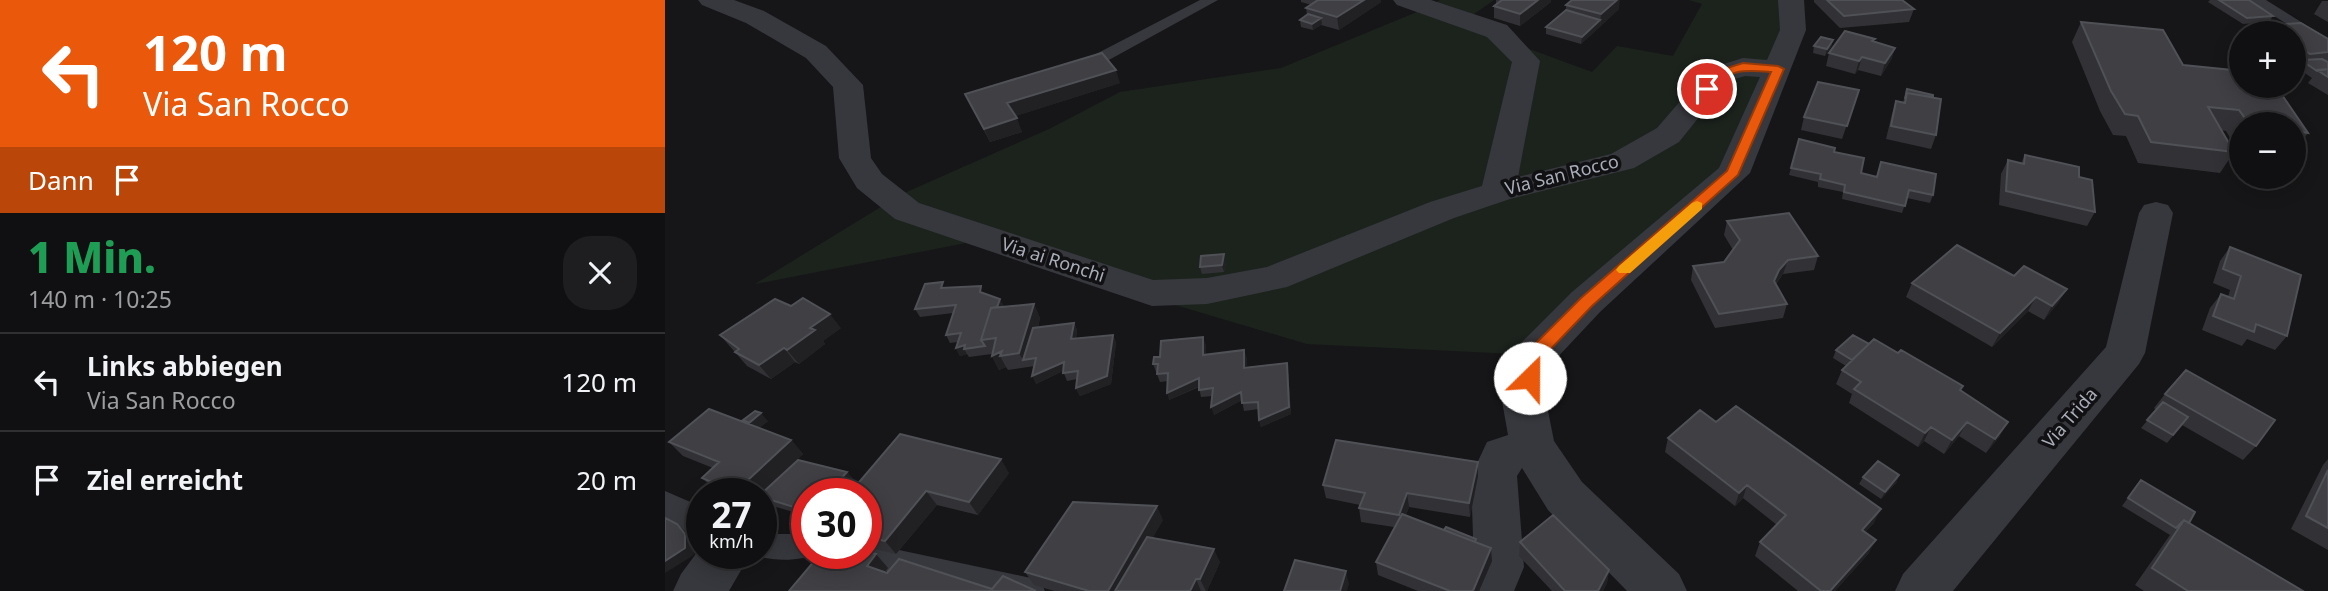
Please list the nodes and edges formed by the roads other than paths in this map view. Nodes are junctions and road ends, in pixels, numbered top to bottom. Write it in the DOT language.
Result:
graph roads {
  1 [pos="711,0"];
  2 [pos="1211,0"];
  3 [pos="1406,0"];
  4 [pos="1791,0"];
  5 [pos="2256,0"];
  6 [pos="2328,46"];
  7 [pos="1778,69"];
  8 [pos="1058,71"];
  9 [pos="1498,192"];
  10 [pos="2156,213"];
  11 [pos="1533,446"];
  12 [pos="665,512"];
  13 [pos="686,523"];
  14 [pos="882,558"];
  15 [pos="715,569"];
  16 [pos="699,591"];
  17 [pos="1031,591"];
  18 [pos="1488,591"];
  19 [pos="1661,591"];
  20 [pos="1921,591"];
  1 -- 9 [label="street, Via ai Ronchi"];
  2 -- 8 [label="lane"];
  3 -- 9 [label="street, Via San Rocco"];
  4 -- 7 [label="street"];
  5 -- 6 [label="lane"];
  7 -- 9 [label="street, Via San Rocco"];
  7 -- 11 [label="street"];
  10 -- 20 [label="street, Via Trida"];
  11 -- 18 [label="street"];
  11 -- 19 [label="street"];
  12 -- 13 [label="street"];
  14 -- 17 [label="lane"];
  15 -- 16 [label="street"];
}
